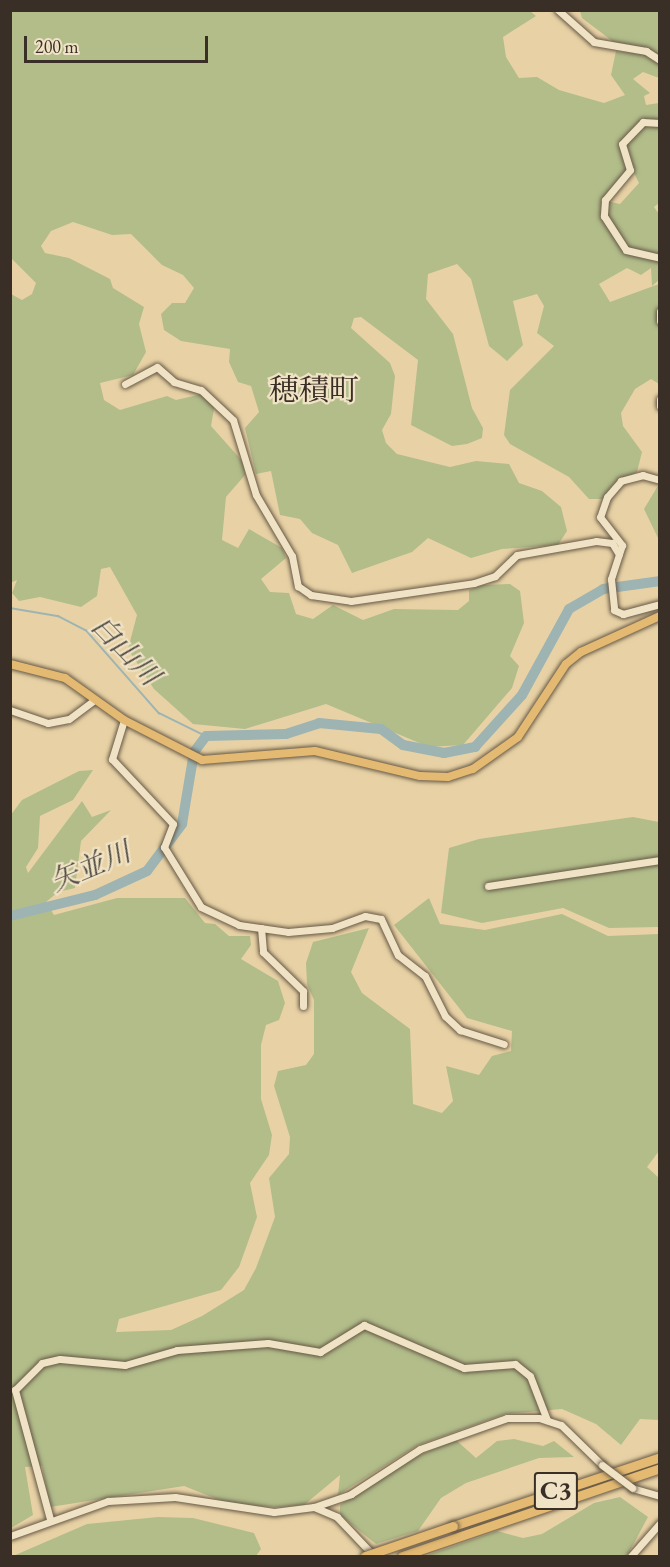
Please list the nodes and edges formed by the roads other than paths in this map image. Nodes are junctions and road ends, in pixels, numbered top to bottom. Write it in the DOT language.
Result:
graph roads {
  1 [pos="558,10"];
  2 [pos="660,60"];
  3 [pos="660,123"];
  4 [pos="660,258"];
  5 [pos="660,311"];
  6 [pos="660,321"];
  7 [pos="125,384"];
  8 [pos="660,399"];
  9 [pos="660,406"];
  10 [pos="660,480"];
  11 [pos="619,554"];
  12 [pos="660,604"];
  13 [pos="660,616"];
  14 [pos="12,664"];
  15 [pos="93,701"];
  16 [pos="10,710"];
  17 [pos="124,720"];
  18 [pos="660,860"];
  19 [pos="488,886"];
  20 [pos="261,928"];
  21 [pos="303,1006"];
  22 [pos="504,1044"];
  23 [pos="547,1420"];
  24 [pos="660,1457"];
  25 [pos="660,1468"];
  26 [pos="660,1496"];
  27 [pos="314,1507"];
  28 [pos="50,1519"];
  29 [pos="660,1523"];
  30 [pos="10,1536"];
  31 [pos="364,1557"];
  32 [pos="374,1557"];
  33 [pos="402,1557"];
  34 [pos="631,1557"];
  1 -- 2 [label="street"];
  3 -- 4 [label="street"];
  5 -- 6 [label="street"];
  7 -- 11 [label="street"];
  8 -- 9 [label="street"];
  10 -- 11 [label="street"];
  11 -- 12 [label="street"];
  13 -- 17 [label="main road"];
  14 -- 15 [label="main road"];
  15 -- 16 [label="street"];
  15 -- 17 [label="main road"];
  17 -- 20 [label="street"];
  18 -- 19 [label="street"];
  20 -- 21 [label="street"];
  20 -- 22 [label="street"];
  23 -- 26 [label="street, bridge"];
  23 -- 27 [label="street"];
  23 -- 28 [label="street"];
  24 -- 31 [label="highway, C3, bridge"];
  25 -- 33 [label="highway, C3"];
  27 -- 28 [label="street"];
  27 -- 32 [label="street"];
  28 -- 30 [label="street"];
  29 -- 34 [label="street"];
}
